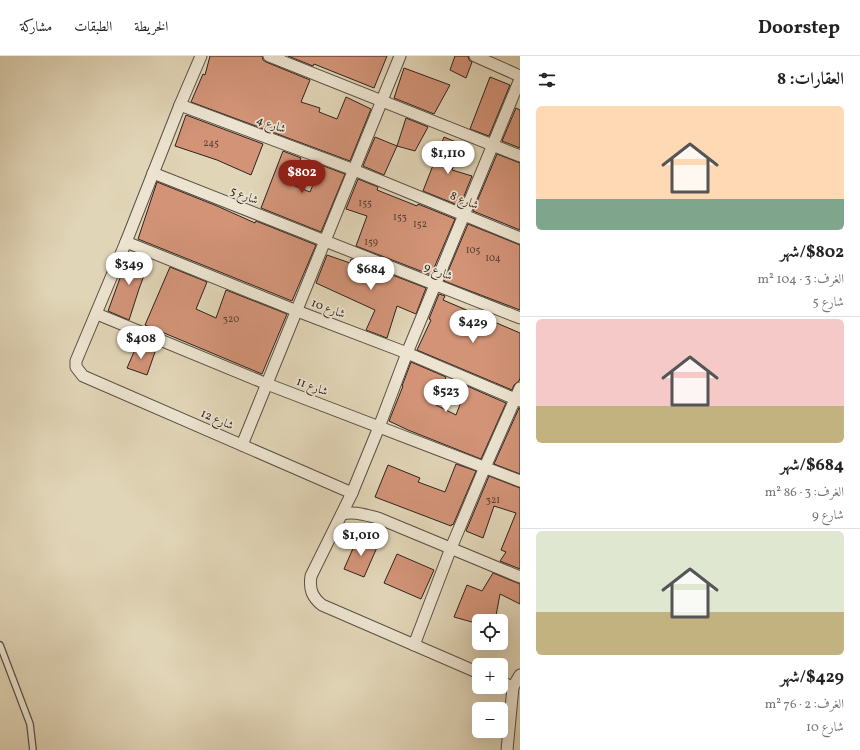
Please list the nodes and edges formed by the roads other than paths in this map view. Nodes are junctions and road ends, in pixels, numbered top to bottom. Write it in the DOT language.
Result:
graph roads {
  1 [pos="201,56"];
  2 [pos="269,56"];
  3 [pos="400,56"];
  4 [pos="475,56"];
  5 [pos="520,76"];
  6 [pos="520,79"];
  7 [pos="382,100"];
  8 [pos="180,105"];
  9 [pos="494,145"];
  10 [pos="520,156"];
  11 [pos="354,170"];
  12 [pos="153,173"];
  13 [pos="464,216"];
  14 [pos="520,238"];
  15 [pos="126,242"];
  16 [pos="324,242"];
  17 [pos="435,285"];
  18 [pos="297,311"];
  19 [pos="97,314"];
  20 [pos="520,318"];
  21 [pos="407,353"];
  22 [pos="267,384"];
  23 [pos="520,388"];
  24 [pos="518,400"];
  25 [pos="379,427"];
  26 [pos="242,445"];
  27 [pos="485,467"];
  28 [pos="520,481"];
  29 [pos="352,493"];
  30 [pos="342,514"];
  31 [pos="451,548"];
  32 [pos="520,577"];
  33 [pos="0,645"];
  34 [pos="414,645"];
  35 [pos="472,670"];
  36 [pos="520,675"];
  37 [pos="508,685"];
  38 [pos="513,687"];
  39 [pos="34,750"];
  40 [pos="507,750"];
  1 -- 8 [label="street"];
  2 -- 7 [label="street"];
  3 -- 7 [label="street"];
  4 -- 5 [label="street"];
  6 -- 9 [label="street"];
  7 -- 9 [label="street"];
  7 -- 11 [label="street"];
  8 -- 11 [label="street, شارع 4"];
  8 -- 12 [label="street"];
  9 -- 10 [label="street"];
  9 -- 13 [label="street"];
  11 -- 13 [label="street, شارع 8"];
  11 -- 16 [label="street"];
  12 -- 15 [label="street"];
  12 -- 16 [label="street, شارع 5"];
  13 -- 14 [label="street, شارع 8"];
  13 -- 17 [label="street"];
  15 -- 18 [label="street, شارع 10"];
  15 -- 19 [label="street"];
  16 -- 17 [label="street, شارع 9"];
  16 -- 18 [label="street"];
  17 -- 20 [label="street, شارع 9"];
  17 -- 21 [label="street"];
  18 -- 21 [label="street, شارع 10"];
  18 -- 22 [label="street"];
  19 -- 22 [label="street, شارع 11"];
  19 -- 26 [label="street, شارع 12"];
  21 -- 24 [label="street, شارع 10"];
  21 -- 25 [label="street"];
  22 -- 25 [label="street, شارع 11"];
  22 -- 26 [label="street"];
  23 -- 24 [label="street"];
  24 -- 27 [label="street"];
  25 -- 27 [label="street, شارع 11"];
  25 -- 29 [label="street"];
  26 -- 29 [label="street, شارع 12"];
  27 -- 28 [label="street, شارع 11"];
  27 -- 31 [label="street"];
  29 -- 30 [label="street"];
  30 -- 31 [label="street"];
  30 -- 34 [label="street"];
  31 -- 32 [label="street"];
  31 -- 34 [label="street"];
  33 -- 39 [label="lane"];
  34 -- 35 [label="street"];
  36 -- 38 [label="street"];
  37 -- 38 [label="street"];
  38 -- 40 [label="street"];
}
